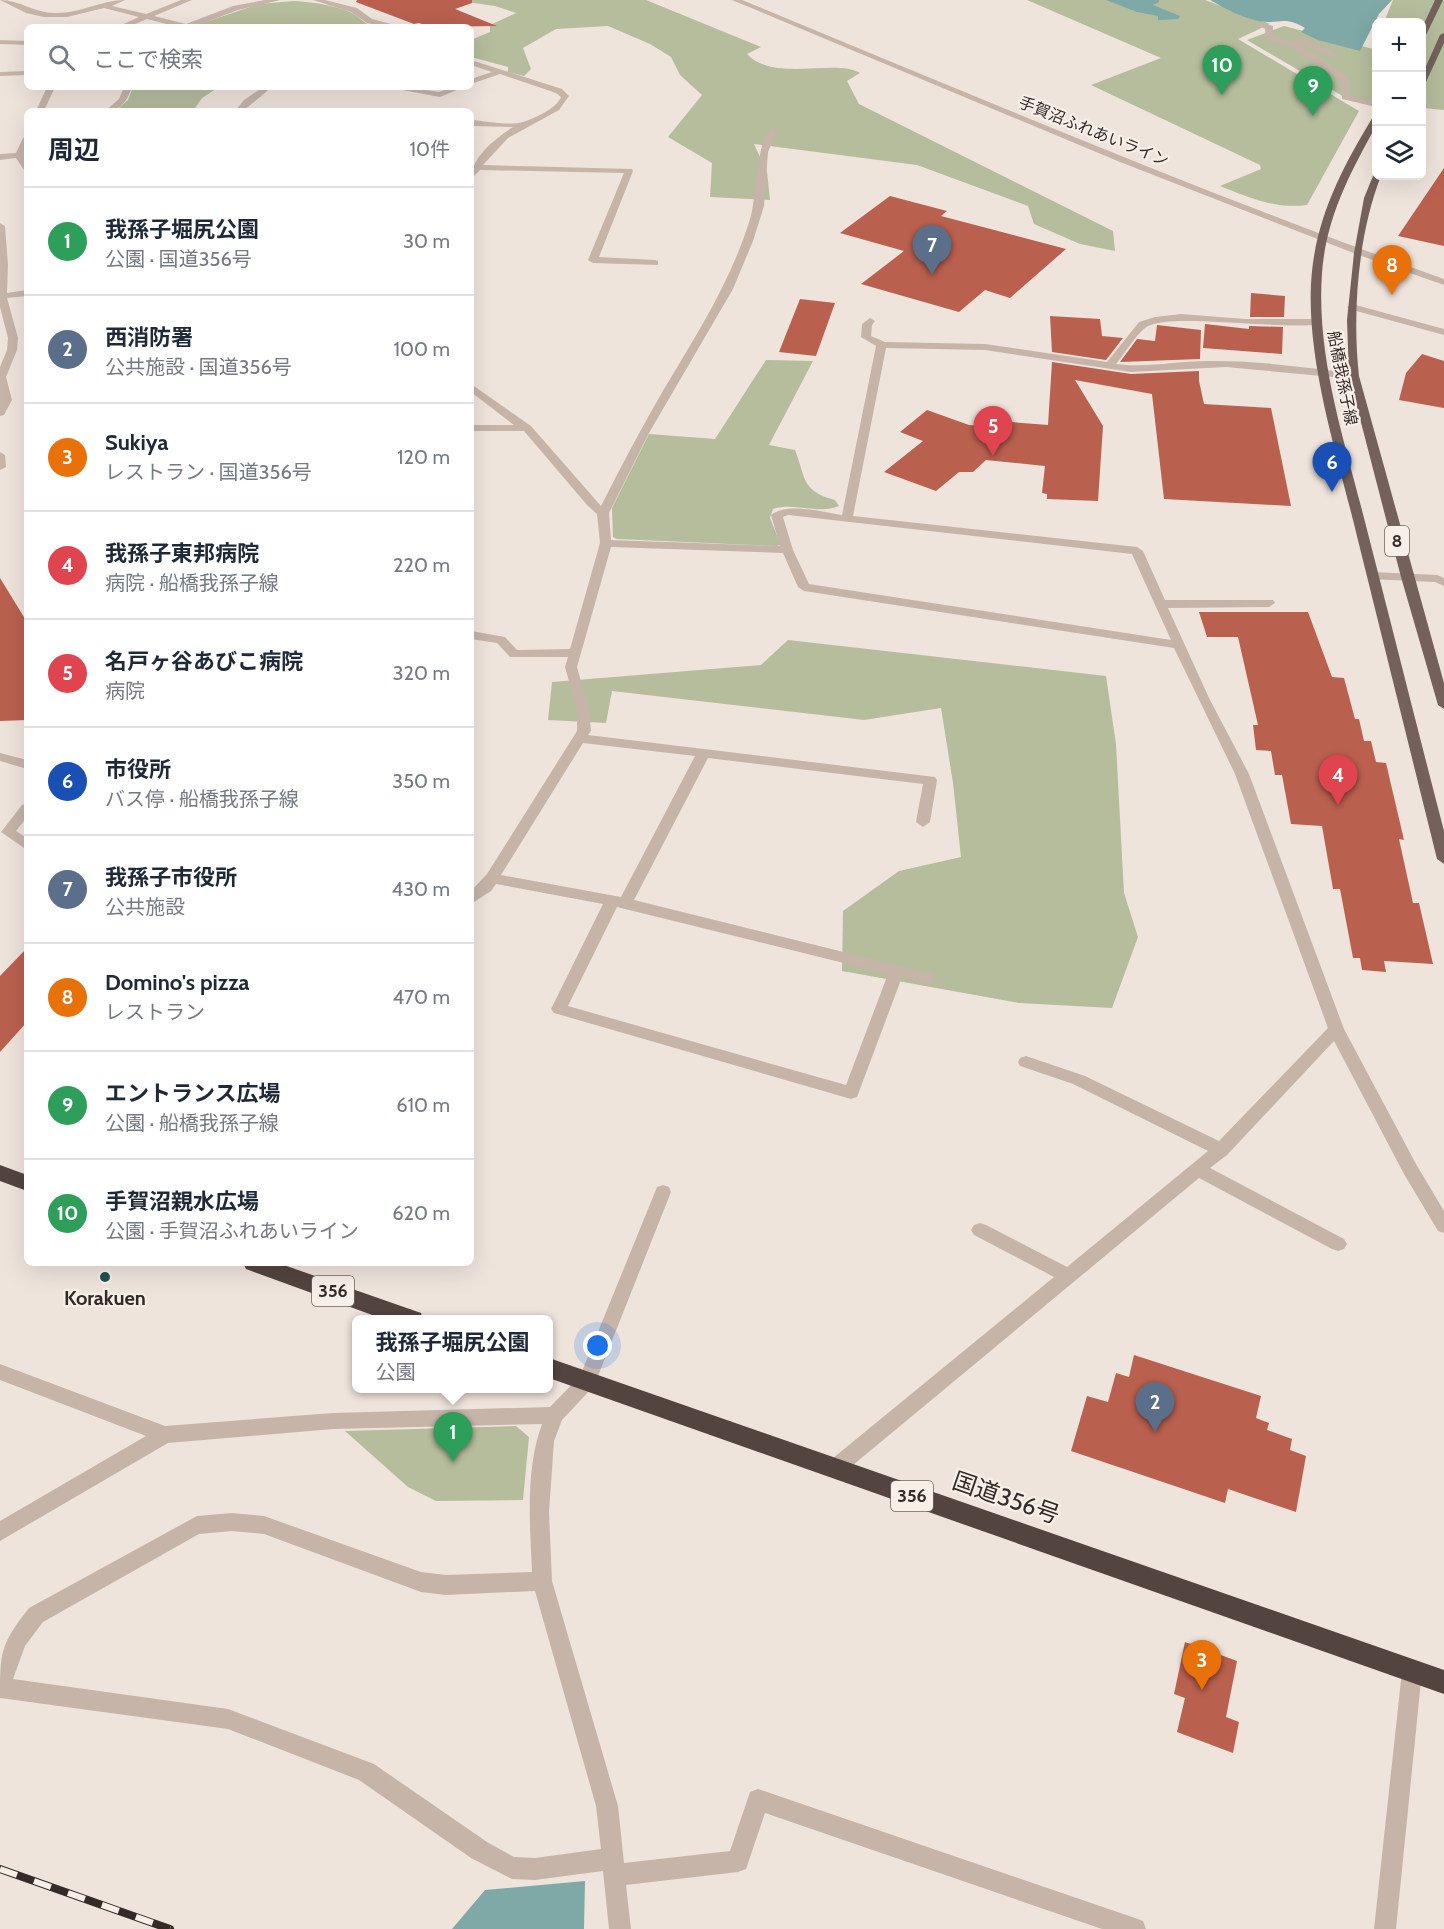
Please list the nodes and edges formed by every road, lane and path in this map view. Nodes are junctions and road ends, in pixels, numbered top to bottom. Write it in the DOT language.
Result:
graph roads {
  1 [pos="3,0"];
  2 [pos="121,0"];
  3 [pos="188,0"];
  4 [pos="276,0"];
  5 [pos="317,0"];
  6 [pos="736,0"];
  7 [pos="1439,0"];
  8 [pos="104,6"];
  9 [pos="146,15"];
  10 [pos="127,24"];
  11 [pos="176,24"];
  12 [pos="194,24"];
  13 [pos="384,24"];
  14 [pos="1426,27"];
  15 [pos="1444,35"];
  16 [pos="0,42"];
  17 [pos="24,42"];
  18 [pos="1336,54"];
  19 [pos="474,64"];
  20 [pos="498,72"];
  21 [pos="24,73"];
  22 [pos="1426,73"];
  23 [pos="0,74"];
  24 [pos="474,81"];
  25 [pos="50,90"];
  26 [pos="127,90"];
  27 [pos="263,90"];
  28 [pos="409,90"];
  29 [pos="452,90"];
  30 [pos="1372,104"];
  31 [pos="41,108"];
  32 [pos="113,108"];
  33 [pos="242,108"];
  34 [pos="474,123"];
  35 [pos="523,125"];
  36 [pos="1373,126"];
  37 [pos="773,131"];
  38 [pos="23,154"];
  39 [pos="0,157"];
  40 [pos="477,167"];
  41 [pos="474,172"];
  42 [pos="1376,180"];
  43 [pos="0,226"];
  44 [pos="1321,237"];
  45 [pos="1359,252"];
  46 [pos="655,263"];
  47 [pos="0,275"];
  48 [pos="1444,282"];
  49 [pos="24,293"];
  50 [pos="2,296"];
  51 [pos="1352,307"];
  52 [pos="870,321"];
  53 [pos="1316,322"];
  54 [pos="1444,332"];
  55 [pos="882,345"];
  56 [pos="1110,365"];
  57 [pos="1324,374"];
  58 [pos="1354,376"];
  59 [pos="474,389"];
  60 [pos="0,412"];
  61 [pos="474,428"];
  62 [pos="527,428"];
  63 [pos="0,455"];
  64 [pos="0,467"];
  65 [pos="603,513"];
  66 [pos="847,517"];
  67 [pos="606,543"];
  68 [pos="787,550"];
  69 [pos="1372,576"];
  70 [pos="1407,577"];
  71 [pos="1444,582"];
  72 [pos="1269,603"];
  73 [pos="1161,604"];
  74 [pos="474,636"];
  75 [pos="1180,645"];
  76 [pos="576,654"];
  77 [pos="1444,705"];
  78 [pos="580,738"];
  79 [pos="704,752"];
  80 [pos="0,757"];
  81 [pos="24,764"];
  82 [pos="24,812"];
  83 [pos="922,822"];
  84 [pos="4,837"];
  85 [pos="24,844"];
  86 [pos="1444,859"];
  87 [pos="492,878"];
  88 [pos="474,897"];
  89 [pos="619,902"];
  90 [pos="897,970"];
  91 [pos="927,978"];
  92 [pos="1336,1029"];
  93 [pos="1026,1062"];
  94 [pos="1221,1150"];
  95 [pos="1197,1169"];
  96 [pos="0,1173"];
  97 [pos="24,1182"];
  98 [pos="663,1192"];
  99 [pos="1444,1226"];
  100 [pos="980,1230"];
  101 [pos="1338,1244"];
  102 [pos="261,1266"];
  103 [pos="1067,1275"];
  104 [pos="399,1315"];
  105 [pos="553,1369"];
  106 [pos="0,1372"];
  107 [pos="587,1381"];
  108 [pos="554,1415"];
  109 [pos="165,1435"];
  110 [pos="834,1468"];
  111 [pos="0,1532"];
  112 [pos="542,1581"];
  113 [pos="1412,1671"];
  114 [pos="1444,1682"];
  115 [pos="0,1687"];
  116 [pos="613,1867"];
  117 [pos="620,1929"];
  118 [pos="1135,1929"];
  119 [pos="1385,1929"];
  1 -- 8 [label="street"];
  2 -- 8 [label="street"];
  3 -- 9 [label="street"];
  4 -- 12 [label="street"];
  5 -- 13 [label="street"];
  6 -- 44 [label="street, 手賀沼ふれあいライン"];
  7 -- 14 [label="main road"];
  8 -- 9 [label="street"];
  9 -- 10 [label="street"];
  9 -- 11 [label="street"];
  15 -- 22 [label="main road"];
  16 -- 17 [label="street"];
  18 -- 30 [label="street"];
  19 -- 20 [label="street"];
  20 -- 24 [label="street"];
  20 -- 35 [label="street"];
  21 -- 23 [label="street"];
  25 -- 31 [label="street"];
  26 -- 32 [label="street"];
  27 -- 33 [label="street"];
  28 -- 29 [label="street"];
  34 -- 35 [label="street"];
  35 -- 40 [label="street"];
  36 -- 44 [label="main road, 船橋我孫子線 / 8"];
  37 -- 65 [label="street"];
  38 -- 39 [label="street"];
  40 -- 41 [label="street"];
  40 -- 46 [label="street"];
  42 -- 45 [label="main road, 船橋我孫子線 / 8"];
  43 -- 47 [label="street"];
  44 -- 45 [label="street, 手賀沼ふれあいライン"];
  44 -- 53 [label="main road, 船橋我孫子線 / 8"];
  45 -- 48 [label="street, 手賀沼ふれあいライン"];
  45 -- 51 [label="main road, 船橋我孫子線 / 8"];
  47 -- 50 [label="street"];
  49 -- 50 [label="street"];
  50 -- 60 [label="street"];
  51 -- 54 [label="street"];
  51 -- 58 [label="main road, 船橋我孫子線 / 8"];
  52 -- 55 [label="street"];
  53 -- 56 [label="street"];
  53 -- 57 [label="main road, 船橋我孫子線 / 8"];
  55 -- 56 [label="street"];
  55 -- 66 [label="street"];
  56 -- 57 [label="street"];
  57 -- 58 [label="street"];
  57 -- 69 [label="main road, 船橋我孫子線 / 8"];
  58 -- 70 [label="main road, 船橋我孫子線 / 8"];
  59 -- 62 [label="street"];
  61 -- 62 [label="street"];
  62 -- 65 [label="street"];
  63 -- 64 [label="street"];
  65 -- 67 [label="street"];
  66 -- 68 [label="street"];
  66 -- 73 [label="street"];
  67 -- 68 [label="street"];
  67 -- 76 [label="street"];
  68 -- 75 [label="street"];
  69 -- 70 [label="street"];
  69 -- 86 [label="main road, 船橋我孫子線 / 8"];
  70 -- 71 [label="street"];
  70 -- 77 [label="main road, 船橋我孫子線 / 8"];
  72 -- 73 [label="street"];
  73 -- 75 [label="street"];
  74 -- 76 [label="street"];
  75 -- 92 [label="street"];
  76 -- 78 [label="street"];
  78 -- 79 [label="street"];
  78 -- 87 [label="street"];
  79 -- 83 [label="street"];
  79 -- 89 [label="street"];
  80 -- 81 [label="street"];
  82 -- 84 [label="street"];
  84 -- 85 [label="street"];
  87 -- 88 [label="street"];
  87 -- 89 [label="street"];
  89 -- 90 [label="street"];
  89 -- 90 [label="street"];
  90 -- 91 [label="street"];
  92 -- 94 [label="street"];
  92 -- 99 [label="street"];
  93 -- 94 [label="street"];
  94 -- 95 [label="street"];
  95 -- 101 [label="street"];
  95 -- 103 [label="street"];
  96 -- 97 [label="highway"];
  98 -- 107 [label="street"];
  100 -- 103 [label="street"];
  102 -- 104 [label="highway, 356"];
  103 -- 110 [label="street"];
  105 -- 107 [label="highway, 国道356号 / 356"];
  106 -- 109 [label="street"];
  107 -- 108 [label="street"];
  107 -- 110 [label="highway, 国道356号 / 356"];
  108 -- 109 [label="street"];
  108 -- 112 [label="street"];
  109 -- 111 [label="street"];
  110 -- 113 [label="highway, 国道356号 / 356"];
  112 -- 115 [label="street"];
  112 -- 116 [label="street"];
  113 -- 114 [label="highway, 国道356号 / 356"];
  113 -- 119 [label="street"];
  115 -- 116 [label="street"];
  116 -- 117 [label="street"];
  116 -- 118 [label="street"];
}
